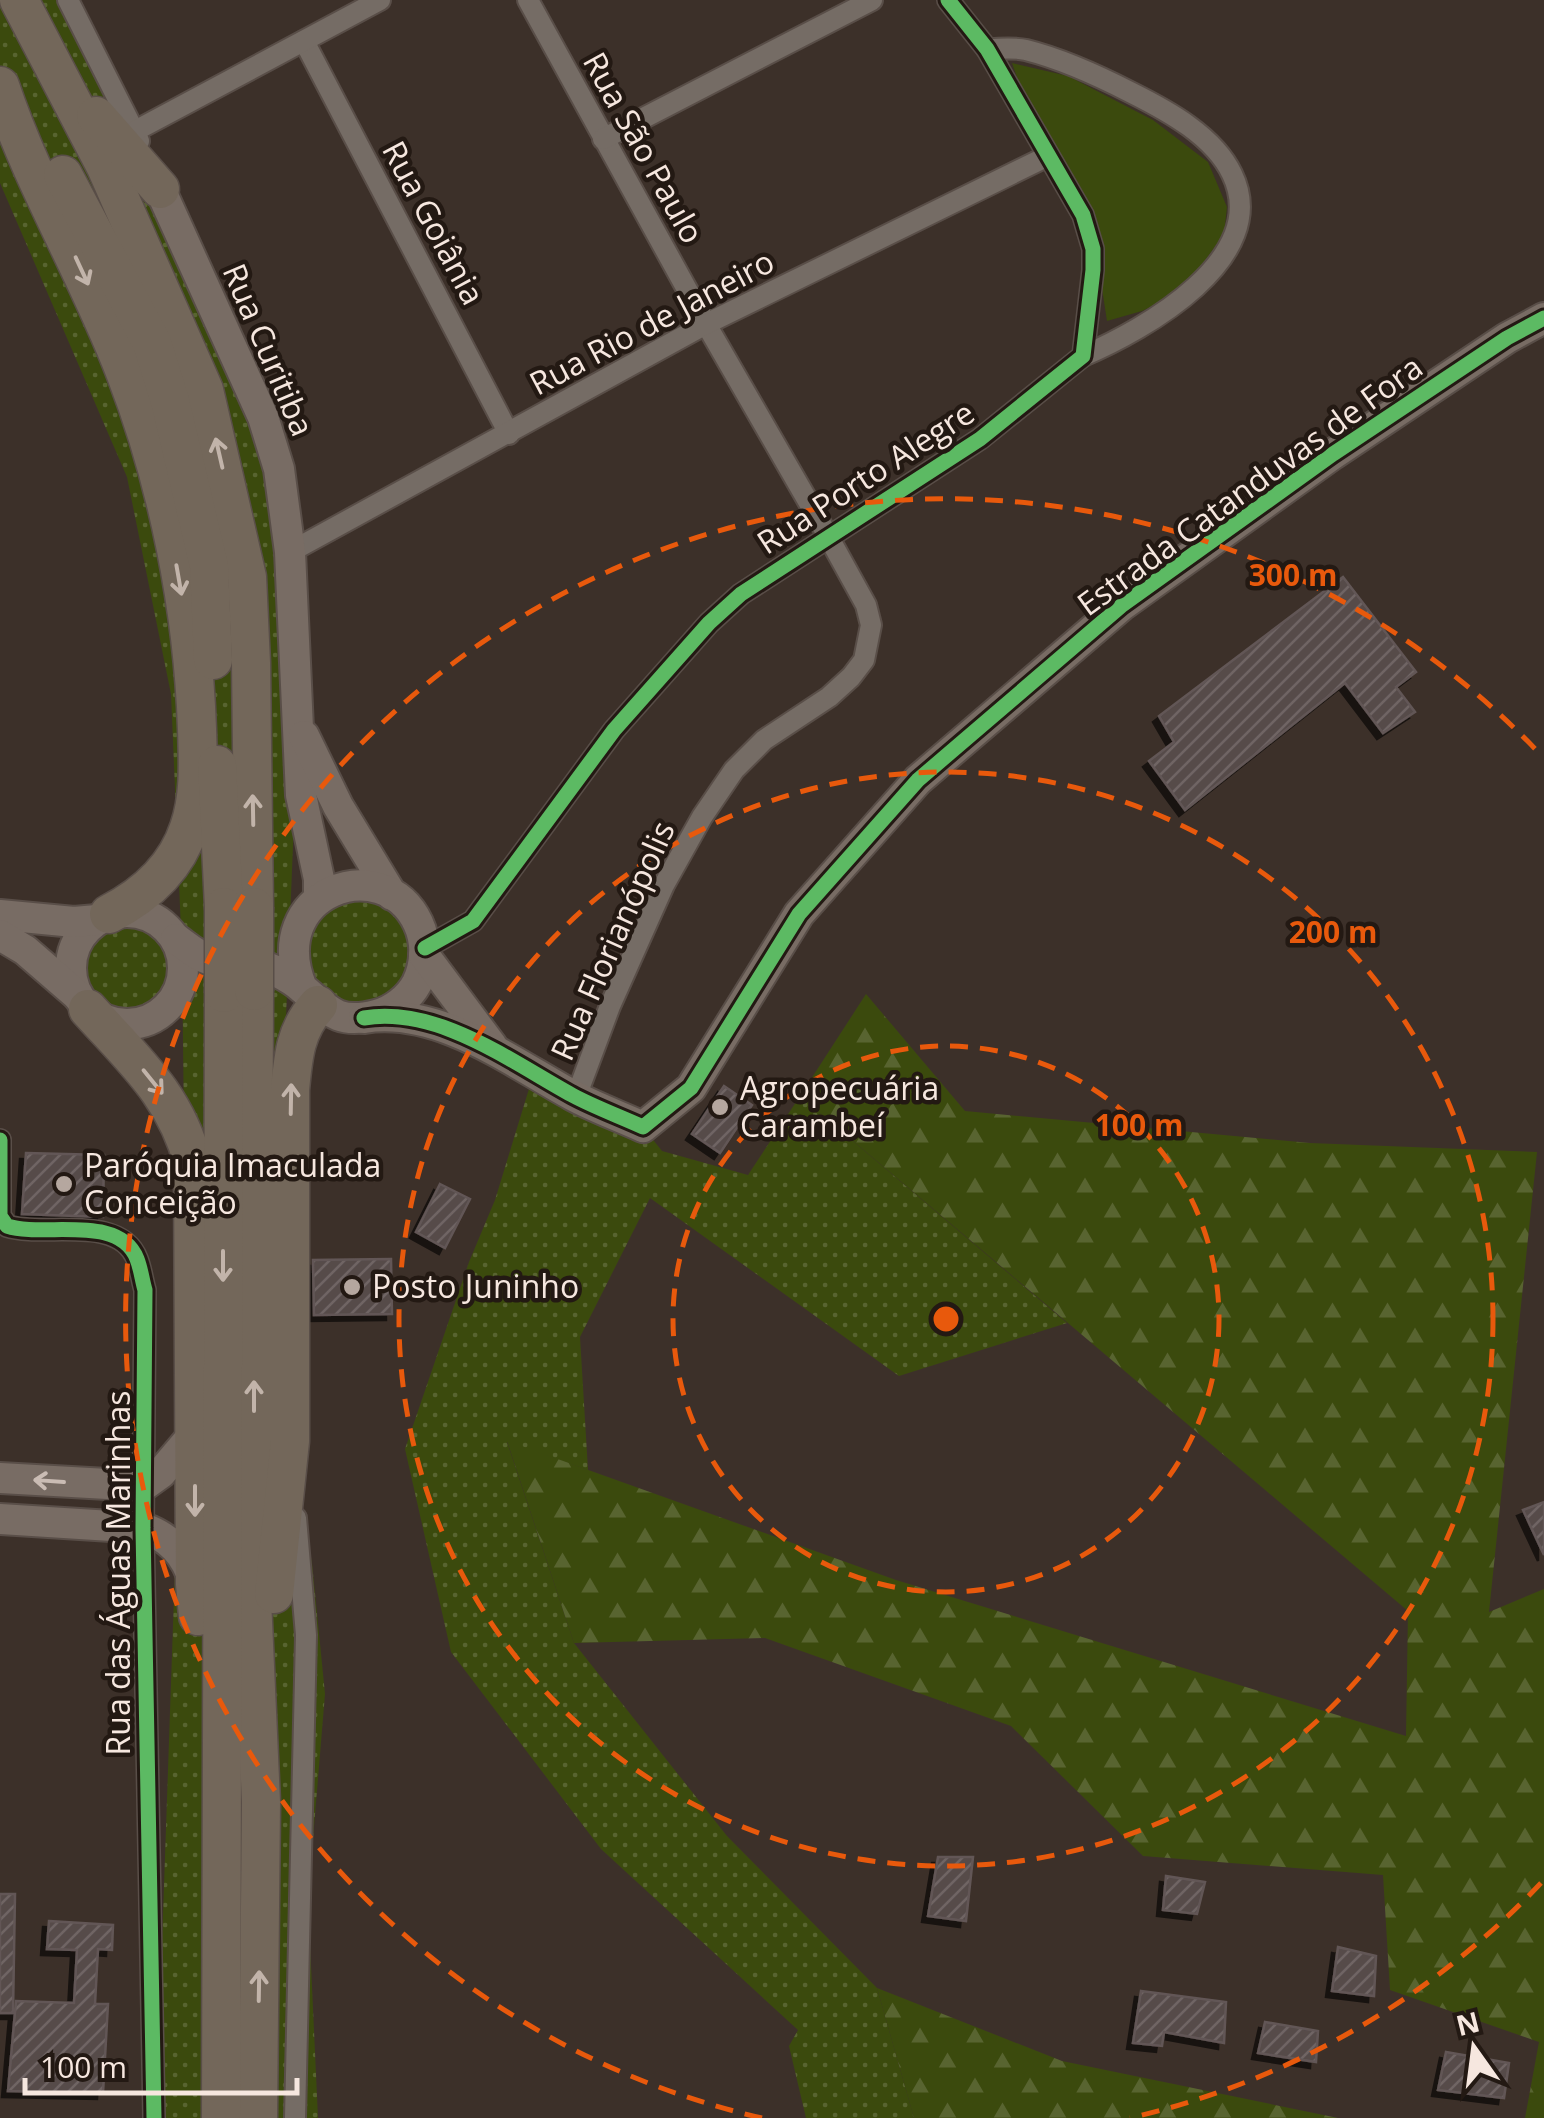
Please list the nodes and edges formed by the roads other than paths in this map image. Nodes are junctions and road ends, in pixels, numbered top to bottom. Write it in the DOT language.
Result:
graph roads {
  1 [pos="19,0"];
  2 [pos="68,0"];
  3 [pos="380,0"];
  4 [pos="528,0"];
  5 [pos="872,0"];
  6 [pos="948,0"];
  7 [pos="304,41"];
  8 [pos="988,49"];
  9 [pos="0,56"];
  10 [pos="55,69"];
  11 [pos="0,86"];
  12 [pos="135,132"];
  13 [pos="603,139"];
  14 [pos="1048,156"];
  15 [pos="160,189"];
  16 [pos="1544,318"];
  17 [pos="706,324"];
  18 [pos="1083,356"];
  19 [pos="509,434"];
  20 [pos="828,536"];
  21 [pos="290,552"];
  22 [pos="870,641"];
  23 [pos="298,724"];
  24 [pos="392,895"];
  25 [pos="319,899"];
  26 [pos="239,908"];
  27 [pos="0,915"];
  28 [pos="103,917"];
  29 [pos="298,924"];
  30 [pos="0,936"];
  31 [pos="176,939"];
  32 [pos="424,951"];
  33 [pos="207,959"];
  34 [pos="243,982"];
  35 [pos="310,996"];
  36 [pos="82,1002"];
  37 [pos="172,1002"];
  38 [pos="364,1018"];
  39 [pos="494,1049"];
  40 [pos="576,1098"];
  41 [pos="0,1140"];
  42 [pos="194,1434"];
  43 [pos="290,1441"];
  44 [pos="0,1478"];
  45 [pos="143,1486"];
  46 [pos="0,1519"];
  47 [pos="143,1528"];
  48 [pos="195,1584"];
  49 [pos="261,1802"];
  50 [pos="221,1830"];
  51 [pos="154,2118"];
  52 [pos="221,2118"];
  53 [pos="258,2118"];
  54 [pos="295,2118"];
  1 -- 10 [label="highway"];
  2 -- 12 [label="street"];
  3 -- 7 [label="street"];
  4 -- 13 [label="street, Rua São Paulo"];
  5 -- 13 [label="street"];
  6 -- 8 [label="street"];
  7 -- 12 [label="street"];
  7 -- 19 [label="street, Rua Goiânia"];
  8 -- 14 [label="street"];
  8 -- 18 [label="street, Rua Porto Alegre"];
  9 -- 26 [label="highway"];
  10 -- 15 [label="highway"];
  26 -- 10 [label="highway, one-way"];
  11 -- 28 [label="highway, one-way"];
  12 -- 15 [label="street"];
  13 -- 17 [label="street, Rua São Paulo"];
  14 -- 17 [label="street, Rua Rio de Janeiro"];
  14 -- 18 [label="street"];
  15 -- 21 [label="main road, Rua Curitiba"];
  16 -- 40 [label="main road, Estrada Catanduvas de Fora"];
  17 -- 19 [label="street, Rua Rio de Janeiro"];
  17 -- 20 [label="street, Rua São Paulo"];
  18 -- 20 [label="street, Rua Porto Alegre"];
  19 -- 21 [label="street, Rua Rio de Janeiro"];
  20 -- 22 [label="street, Rua São Paulo"];
  20 -- 32 [label="street, Rua Porto Alegre"];
  21 -- 23 [label="main road, Rua Curitiba"];
  22 -- 40 [label="street, Rua Florianópolis"];
  23 -- 24 [label="main road"];
  23 -- 25 [label="main road, Rua Curitiba"];
  24 -- 25 [label="main road"];
  24 -- 32 [label="main road"];
  25 -- 29 [label="main road"];
  26 -- 34 [label="highway, bridge"];
  27 -- 28 [label="main road"];
  28 -- 31 [label="main road"];
  28 -- 36 [label="main road"];
  29 -- 34 [label="main road"];
  29 -- 35 [label="main road"];
  30 -- 36 [label="main road"];
  31 -- 33 [label="main road"];
  31 -- 37 [label="main road"];
  32 -- 38 [label="main road"];
  32 -- 39 [label="main road"];
  33 -- 34 [label="main road"];
  33 -- 37 [label="main road"];
  34 -- 35 [label="main road"];
  49 -- 34 [label="highway, one-way"];
  34 -- 50 [label="highway, one-way"];
  35 -- 38 [label="main road"];
  43 -- 35 [label="highway, one-way"];
  36 -- 37 [label="main road"];
  36 -- 42 [label="highway, one-way"];
  38 -- 39 [label="main road"];
  39 -- 40 [label="main road, Estrada Catanduvas de Fora"];
  41 -- 45 [label="street, Rua das Águas Marinhas"];
  42 -- 45 [label="main road"];
  42 -- 48 [label="highway, one-way"];
  43 -- 49 [label="highway"];
  43 -- 54 [label="street"];
  45 -- 44 [label="main road, one-way"];
  45 -- 47 [label="street, Rua das Águas Marinhas"];
  46 -- 47 [label="main road"];
  47 -- 48 [label="main road"];
  47 -- 51 [label="street, Rua das Águas Marinhas"];
  48 -- 50 [label="highway"];
  53 -- 49 [label="highway, one-way"];
  50 -- 52 [label="highway"];
}
